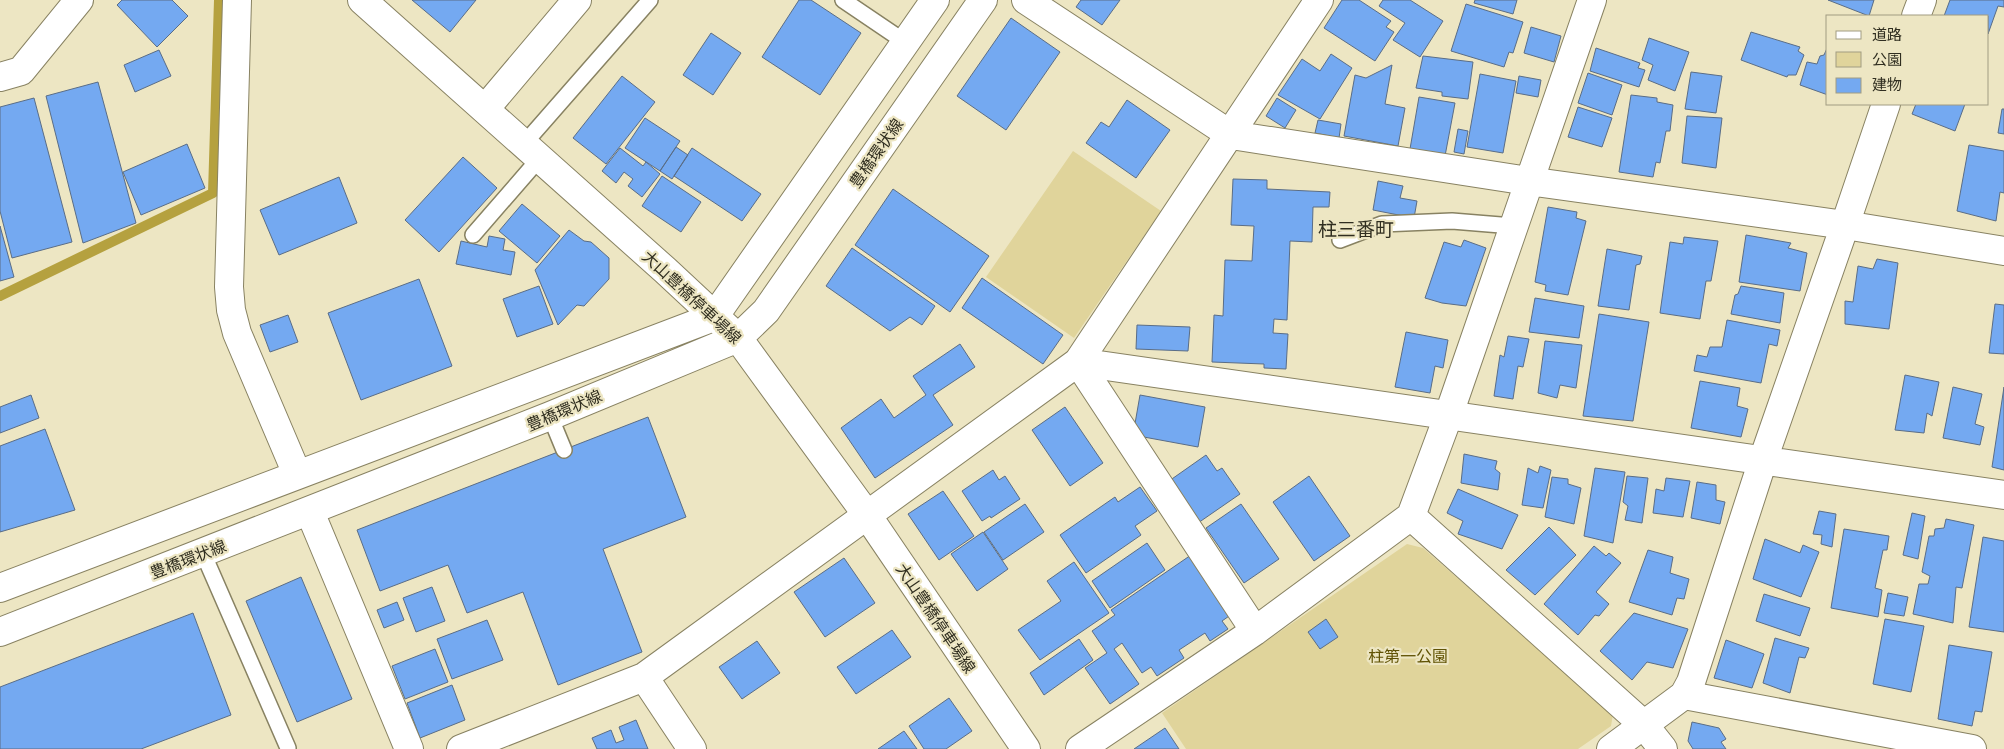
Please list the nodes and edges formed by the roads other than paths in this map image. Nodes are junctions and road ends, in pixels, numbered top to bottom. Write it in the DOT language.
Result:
graph roads {
  1 [pos="79,0"];
  2 [pos="237,0"];
  3 [pos="362,0"];
  4 [pos="577,0"];
  5 [pos="650,0"];
  6 [pos="843,0"];
  7 [pos="935,0"];
  8 [pos="982,0"];
  9 [pos="1026,0"];
  10 [pos="1319,0"];
  11 [pos="1592,0"];
  12 [pos="1922,0"];
  13 [pos="1916,15"];
  14 [pos="906,42"];
  15 [pos="0,77"];
  16 [pos="1886,105"];
  17 [pos="485,109"];
  18 [pos="1230,135"];
  19 [pos="531,152"];
  20 [pos="1528,182"];
  21 [pos="1845,225"];
  22 [pos="1513,226"];
  23 [pos="473,235"];
  24 [pos="1340,240"];
  25 [pos="2004,251"];
  26 [pos="714,316"];
  27 [pos="738,338"];
  28 [pos="1078,362"];
  29 [pos="1449,414"];
  30 [pos="550,416"];
  31 [pos="564,450"];
  32 [pos="1763,460"];
  33 [pos="297,474"];
  34 [pos="2004,495"];
  35 [pos="310,512"];
  36 [pos="867,515"];
  37 [pos="1411,516"];
  38 [pos="203,553"];
  39 [pos="0,588"];
  40 [pos="1255,631"];
  41 [pos="0,632"];
  42 [pos="644,677"];
  43 [pos="1684,695"];
  44 [pos="1644,726"];
  45 [pos="288,748"];
  46 [pos="409,749"];
  47 [pos="461,749"];
  48 [pos="692,749"];
  49 [pos="1026,749"];
  50 [pos="1080,749"];
  51 [pos="1611,749"];
  52 [pos="1663,749"];
  53 [pos="1972,749"];
  1 -- 15 [label="street"];
  2 -- 33 [label="street"];
  3 -- 17 [label="street, 大山豊橋停車場線"];
  4 -- 17 [label="street"];
  5 -- 19 [label="lane"];
  6 -- 14 [label="lane"];
  7 -- 14 [label="street"];
  8 -- 27 [label="street, 豊橋環状線"];
  9 -- 18 [label="street"];
  10 -- 18 [label="street"];
  11 -- 20 [label="street"];
  12 -- 13 [label="street"];
  14 -- 26 [label="street"];
  16 -- 21 [label="street"];
  17 -- 19 [label="street, 大山豊橋停車場線"];
  18 -- 20 [label="street"];
  18 -- 28 [label="street"];
  19 -- 23 [label="lane"];
  19 -- 26 [label="street, 大山豊橋停車場線"];
  20 -- 21 [label="street"];
  20 -- 22 [label="street"];
  21 -- 25 [label="street"];
  21 -- 32 [label="street"];
  22 -- 24 [label="lane"];
  22 -- 29 [label="street"];
  26 -- 27 [label="street, 大山豊橋停車場線"];
  26 -- 33 [label="street, 豊橋環状線"];
  27 -- 30 [label="street, 豊橋環状線"];
  27 -- 36 [label="street, 大山豊橋停車場線"];
  28 -- 29 [label="street"];
  28 -- 36 [label="street"];
  28 -- 40 [label="street"];
  29 -- 32 [label="street"];
  29 -- 37 [label="street"];
  30 -- 31 [label="lane"];
  30 -- 35 [label="street, 豊橋環状線"];
  32 -- 34 [label="street"];
  32 -- 43 [label="street"];
  33 -- 39 [label="street, 豊橋環状線"];
  35 -- 38 [label="street, 豊橋環状線"];
  35 -- 46 [label="street"];
  36 -- 42 [label="street"];
  36 -- 49 [label="street, 大山豊橋停車場線"];
  37 -- 40 [label="street"];
  37 -- 44 [label="street"];
  38 -- 41 [label="street, 豊橋環状線"];
  38 -- 45 [label="lane"];
  40 -- 50 [label="street"];
  42 -- 47 [label="street"];
  42 -- 48 [label="street"];
  43 -- 44 [label="street"];
  43 -- 53 [label="street"];
  44 -- 51 [label="street"];
  44 -- 52 [label="street"];
}
